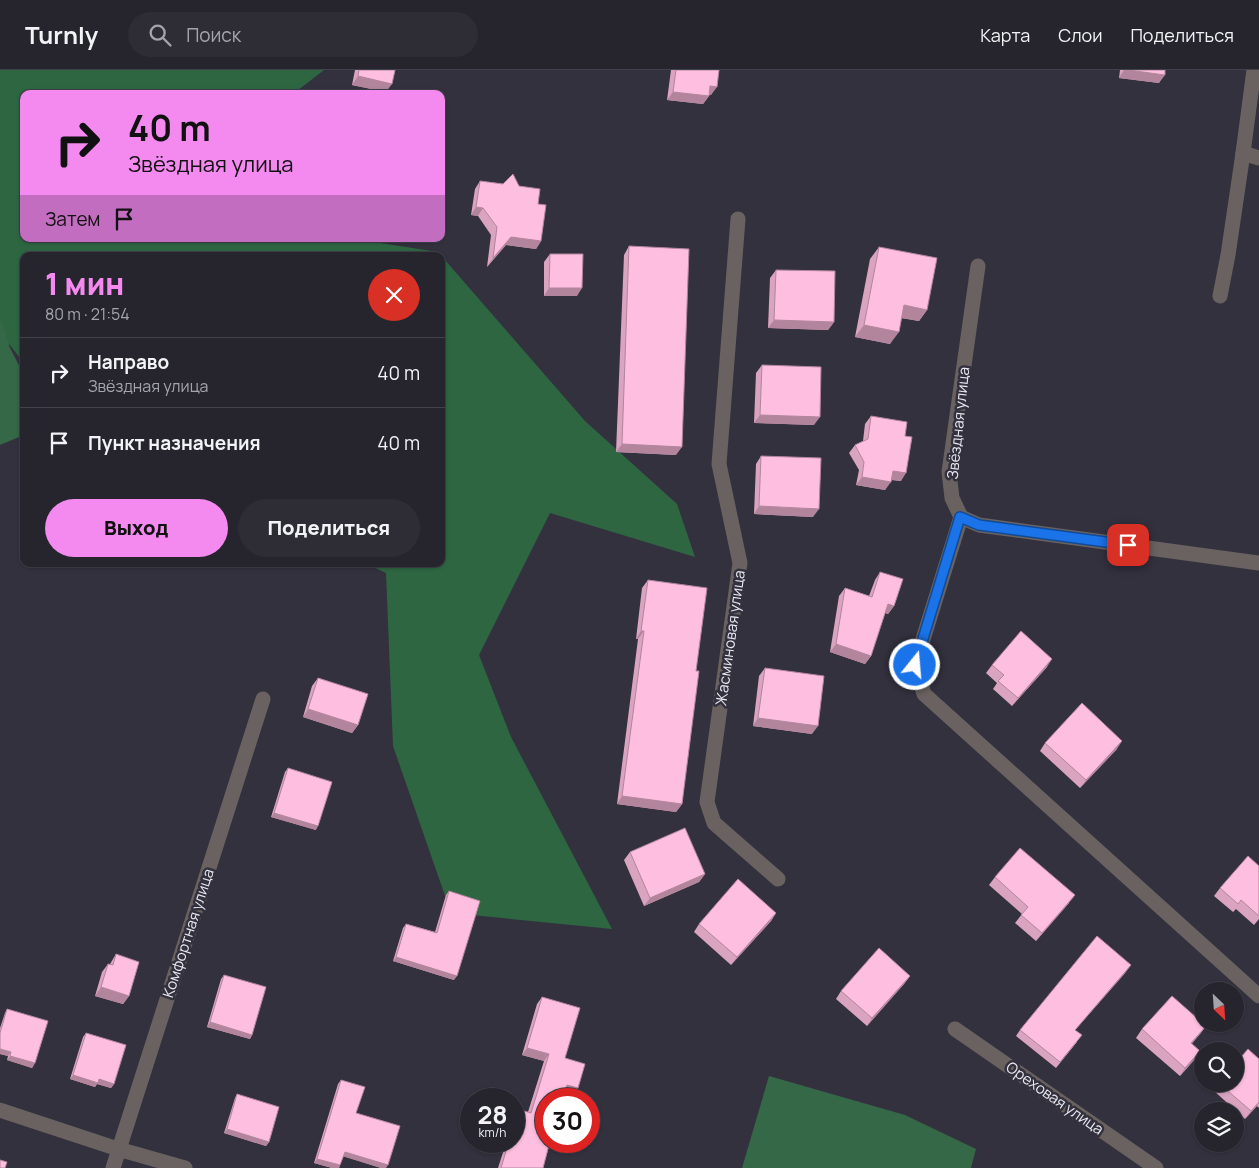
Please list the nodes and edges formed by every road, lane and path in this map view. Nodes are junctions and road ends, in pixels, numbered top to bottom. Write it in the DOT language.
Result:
graph roads {
  1 [pos="1254,70"];
  2 [pos="1243,153"];
  3 [pos="1259,158"];
  4 [pos="738,219"];
  5 [pos="978,266"];
  6 [pos="1220,296"];
  7 [pos="960,517"];
  8 [pos="1259,563"];
  9 [pos="263,699"];
  10 [pos="778,879"];
  11 [pos="1259,996"];
  12 [pos="955,1029"];
  13 [pos="0,1110"];
  14 [pos="118,1149"];
  15 [pos="113,1168"];
  16 [pos="185,1168"];
  17 [pos="1156,1168"];
  1 -- 2 [label="street"];
  2 -- 3 [label="street"];
  2 -- 6 [label="street"];
  4 -- 10 [label="street, Жасминовая улица"];
  5 -- 7 [label="street, Звёздная улица"];
  7 -- 8 [label="street"];
  7 -- 11 [label="street"];
  9 -- 14 [label="street, Комфортная улица"];
  12 -- 17 [label="street, Ореховая улица"];
  13 -- 14 [label="street"];
  14 -- 15 [label="street, Комфортная улица"];
  14 -- 16 [label="street"];
}
